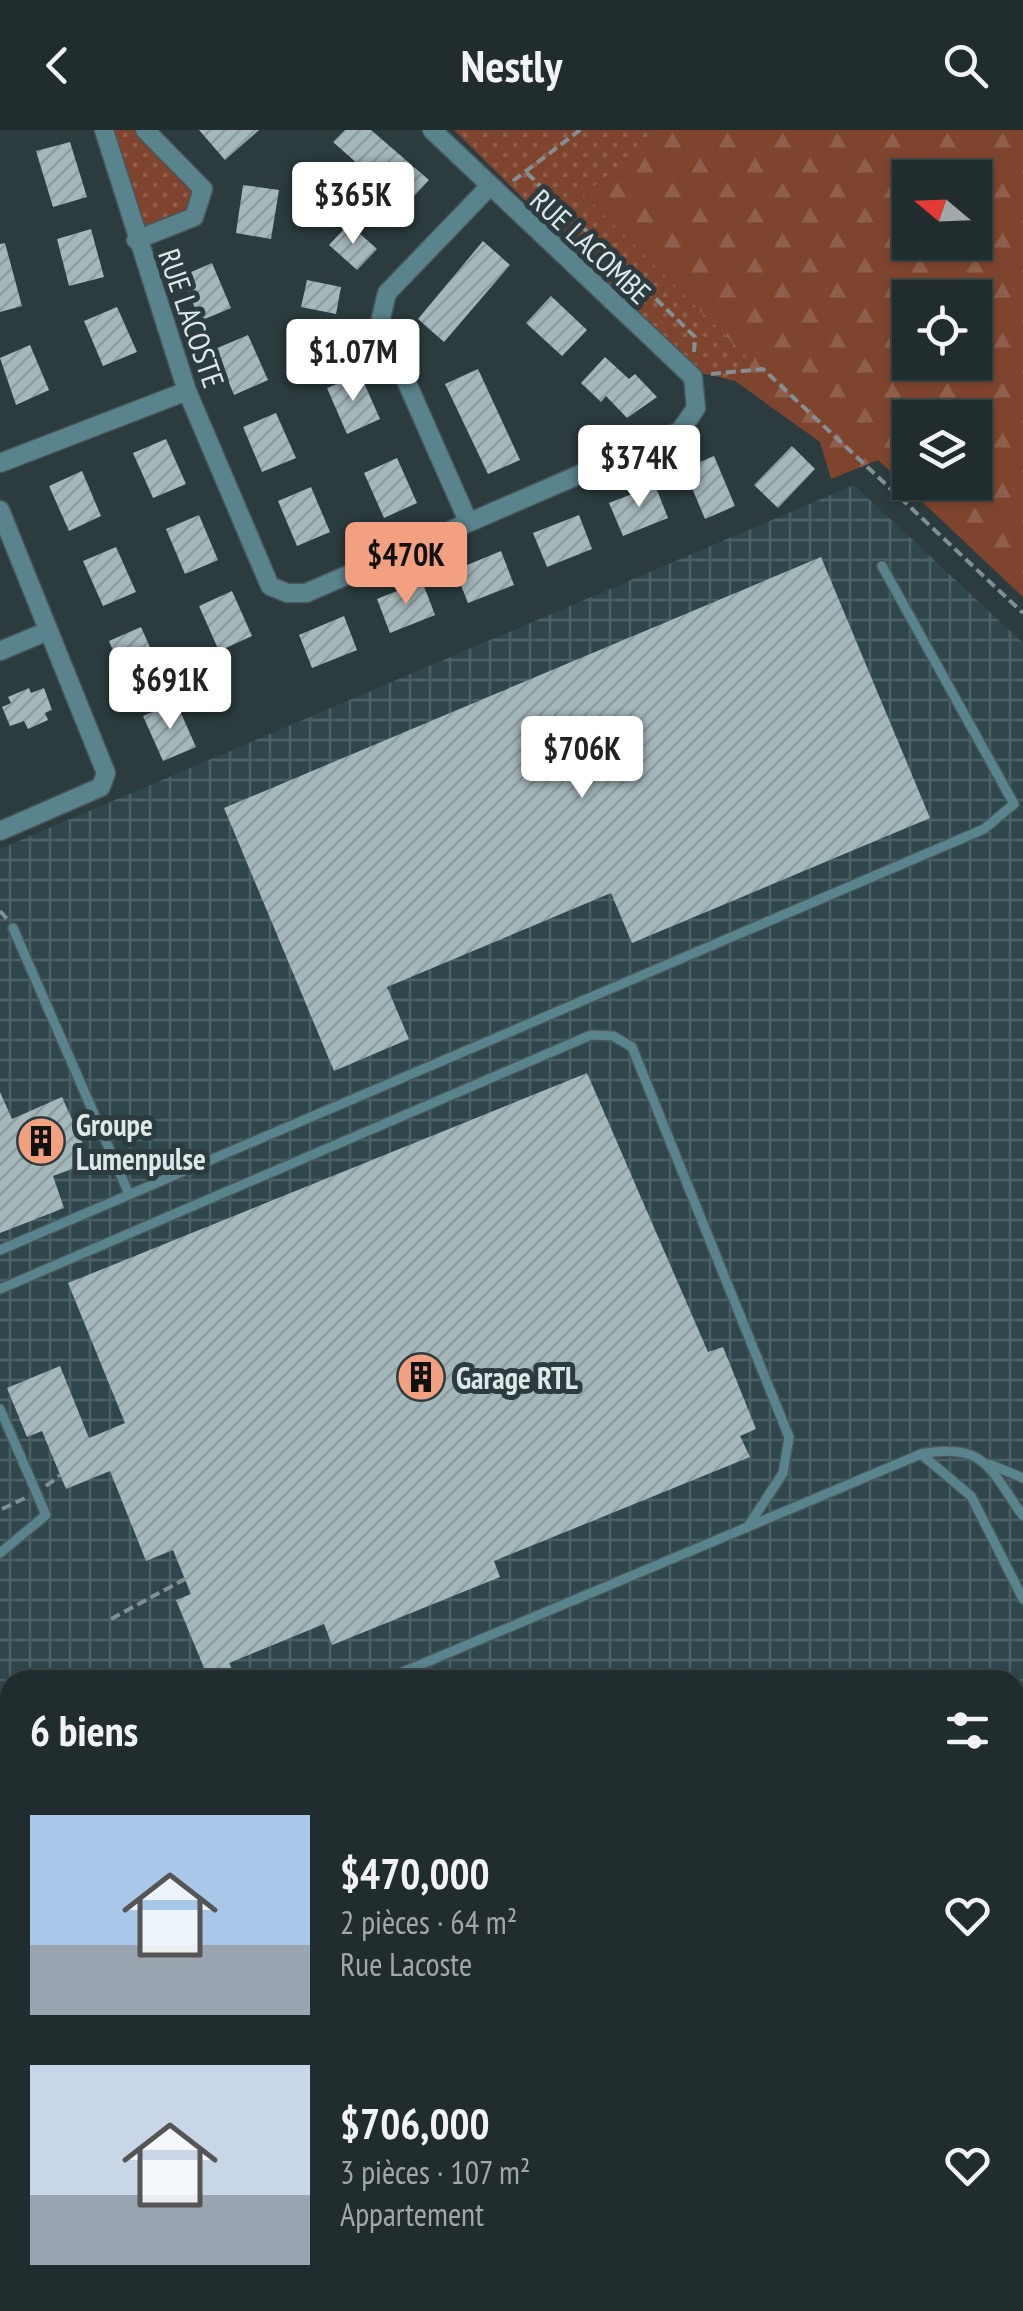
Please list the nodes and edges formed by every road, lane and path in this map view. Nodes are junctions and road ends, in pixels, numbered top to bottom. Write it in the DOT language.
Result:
graph roads {
  1 [pos="104,130"];
  2 [pos="146,130"];
  3 [pos="432,130"];
  4 [pos="580,130"];
  5 [pos="527,173"];
  6 [pos="488,188"];
  7 [pos="136,240"];
  8 [pos="693,378"];
  9 [pos="186,391"];
  10 [pos="0,464"];
  11 [pos="0,510"];
  12 [pos="468,521"];
  13 [pos="882,566"];
  14 [pos="1023,613"];
  15 [pos="48,631"];
  16 [pos="0,651"];
  17 [pos="1018,802"];
  18 [pos="0,831"];
  19 [pos="13,928"];
  20 [pos="130,1194"];
  21 [pos="0,1250"];
  22 [pos="0,1289"];
  23 [pos="0,1410"];
  24 [pos="920,1454"];
  25 [pos="986,1463"];
  26 [pos="1023,1478"];
  27 [pos="1023,1516"];
  28 [pos="747,1528"];
  29 [pos="0,1553"];
  30 [pos="185,1579"];
  31 [pos="1023,1599"];
  32 [pos="111,1619"];
  33 [pos="408,1670"];
  1 -- 7 [label="street, RUE LACOSTE"];
  2 -- 7 [label="street, RUE LACOSTE"];
  3 -- 6 [label="street, RUE LACOMBE"];
  4 -- 5 [label="path"];
  5 -- 6 [label="path"];
  5 -- 8 [label="path"];
  6 -- 8 [label="street, RUE LACOMBE"];
  6 -- 12 [label="street"];
  7 -- 9 [label="street, RUE LACOSTE"];
  8 -- 12 [label="street, RUE LACOSTE"];
  8 -- 14 [label="path"];
  9 -- 10 [label="street"];
  9 -- 12 [label="street, RUE LACOSTE"];
  11 -- 15 [label="street"];
  13 -- 17 [label="lane"];
  15 -- 16 [label="street"];
  15 -- 18 [label="street"];
  17 -- 20 [label="lane"];
  19 -- 20 [label="lane"];
  20 -- 21 [label="lane"];
  22 -- 28 [label="lane"];
  23 -- 29 [label="lane"];
  24 -- 25 [label="lane"];
  24 -- 28 [label="lane"];
  24 -- 31 [label="lane"];
  25 -- 26 [label="lane"];
  25 -- 27 [label="lane"];
  28 -- 33 [label="lane"];
  30 -- 32 [label="path"];
}
